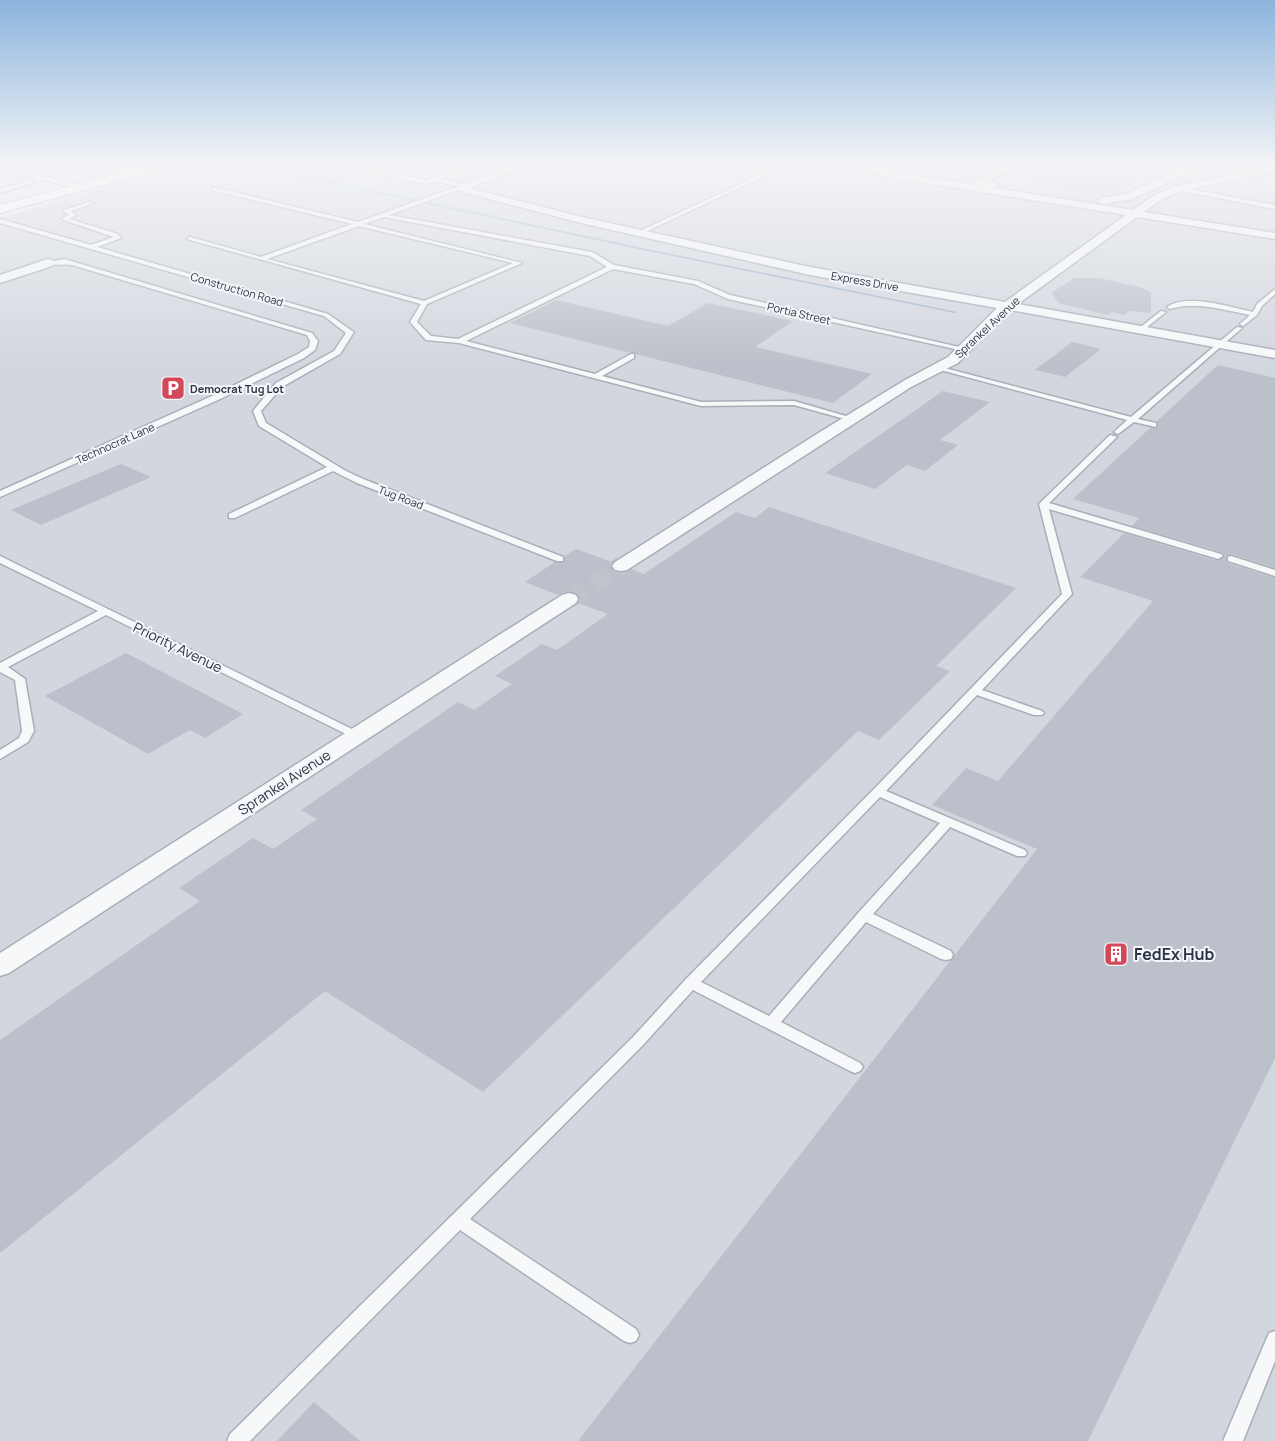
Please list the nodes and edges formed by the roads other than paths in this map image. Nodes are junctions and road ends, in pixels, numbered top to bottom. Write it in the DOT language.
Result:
graph roads {
  1 [pos="43,233"];
  2 [pos="110,233"];
  3 [pos="334,233"];
  4 [pos="398,233"];
  5 [pos="482,233"];
  6 [pos="640,233"];
  7 [pos="1109,233"];
  8 [pos="1259,233"];
  9 [pos="1275,236"];
  10 [pos="190,239"];
  11 [pos="92,247"];
  12 [pos="261,259"];
  13 [pos="48,264"];
  14 [pos="612,267"];
  15 [pos="0,279"];
  16 [pos="1275,291"];
  17 [pos="425,304"];
  18 [pos="1006,306"];
  19 [pos="1170,307"];
  20 [pos="1163,312"];
  21 [pos="1255,314"];
  22 [pos="1140,330"];
  23 [pos="459,341"];
  24 [pos="1219,343"];
  25 [pos="964,349"];
  26 [pos="1275,354"];
  27 [pos="631,356"];
  28 [pos="937,368"];
  29 [pos="595,376"];
  30 [pos="257,411"];
  31 [pos="852,419"];
  32 [pos="1132,419"];
  33 [pos="1154,425"];
  34 [pos="334,467"];
  35 [pos="0,494"];
  36 [pos="1042,504"];
  37 [pos="232,516"];
  38 [pos="1218,556"];
  39 [pos="0,558"];
  40 [pos="560,559"];
  41 [pos="1231,560"];
  42 [pos="621,566"];
  43 [pos="1274,570"];
  44 [pos="569,599"];
  45 [pos="106,611"];
  46 [pos="0,667"];
  47 [pos="975,691"];
  48 [pos="1038,713"];
  49 [pos="356,735"];
  50 [pos="0,755"];
  51 [pos="878,792"];
  52 [pos="948,822"];
  53 [pos="1021,853"];
  54 [pos="864,915"];
  55 [pos="946,955"];
  56 [pos="0,966"];
  57 [pos="691,984"];
  58 [pos="770,1025"];
  59 [pos="855,1067"];
  60 [pos="458,1220"];
  61 [pos="630,1336"];
  62 [pos="1275,1339"];
  63 [pos="237,1441"];
  64 [pos="1233,1441"];
  1 -- 11 [label="lane, Construction Road"];
  2 -- 11 [label="lane"];
  3 -- 12 [label="lane"];
  4 -- 17 [label="lane"];
  5 -- 14 [label="lane"];
  6 -- 18 [label="street, Express Drive"];
  7 -- 18 [label="street, Sprankel Avenue"];
  8 -- 9 [label="street"];
  10 -- 12 [label="lane"];
  11 -- 30 [label="lane, Construction Road"];
  12 -- 17 [label="lane"];
  13 -- 15 [label="street"];
  13 -- 35 [label="lane, Technocrat Lane"];
  14 -- 23 [label="lane"];
  14 -- 25 [label="lane, Portia Street"];
  16 -- 21 [label="lane"];
  17 -- 23 [label="lane"];
  18 -- 22 [label="street, Express Drive"];
  18 -- 25 [label="street, Sprankel Avenue"];
  19 -- 21 [label="lane"];
  20 -- 22 [label="lane"];
  21 -- 24 [label="lane"];
  22 -- 24 [label="street, Express Drive"];
  23 -- 29 [label="lane"];
  24 -- 26 [label="street, Express Drive"];
  24 -- 32 [label="lane"];
  25 -- 28 [label="street, Sprankel Avenue"];
  27 -- 29 [label="lane"];
  28 -- 31 [label="street, Sprankel Avenue"];
  28 -- 32 [label="lane"];
  29 -- 31 [label="lane"];
  30 -- 34 [label="lane, Tug Road"];
  31 -- 42 [label="street, Sprankel Avenue"];
  32 -- 33 [label="lane"];
  32 -- 36 [label="lane"];
  34 -- 37 [label="lane"];
  34 -- 40 [label="lane, Tug Road"];
  36 -- 38 [label="lane"];
  36 -- 47 [label="lane"];
  39 -- 45 [label="lane, Priority Avenue"];
  41 -- 43 [label="lane"];
  44 -- 49 [label="street, Sprankel Avenue"];
  45 -- 46 [label="lane"];
  45 -- 49 [label="lane, Priority Avenue"];
  46 -- 50 [label="lane"];
  47 -- 48 [label="lane"];
  47 -- 51 [label="lane"];
  49 -- 56 [label="street, Sprankel Avenue"];
  51 -- 52 [label="lane"];
  51 -- 57 [label="lane"];
  52 -- 53 [label="lane"];
  52 -- 54 [label="lane"];
  54 -- 55 [label="lane"];
  54 -- 58 [label="lane"];
  57 -- 58 [label="lane"];
  57 -- 60 [label="lane"];
  58 -- 59 [label="lane"];
  60 -- 61 [label="lane"];
  60 -- 63 [label="lane"];
  62 -- 64 [label="lane"];
}
